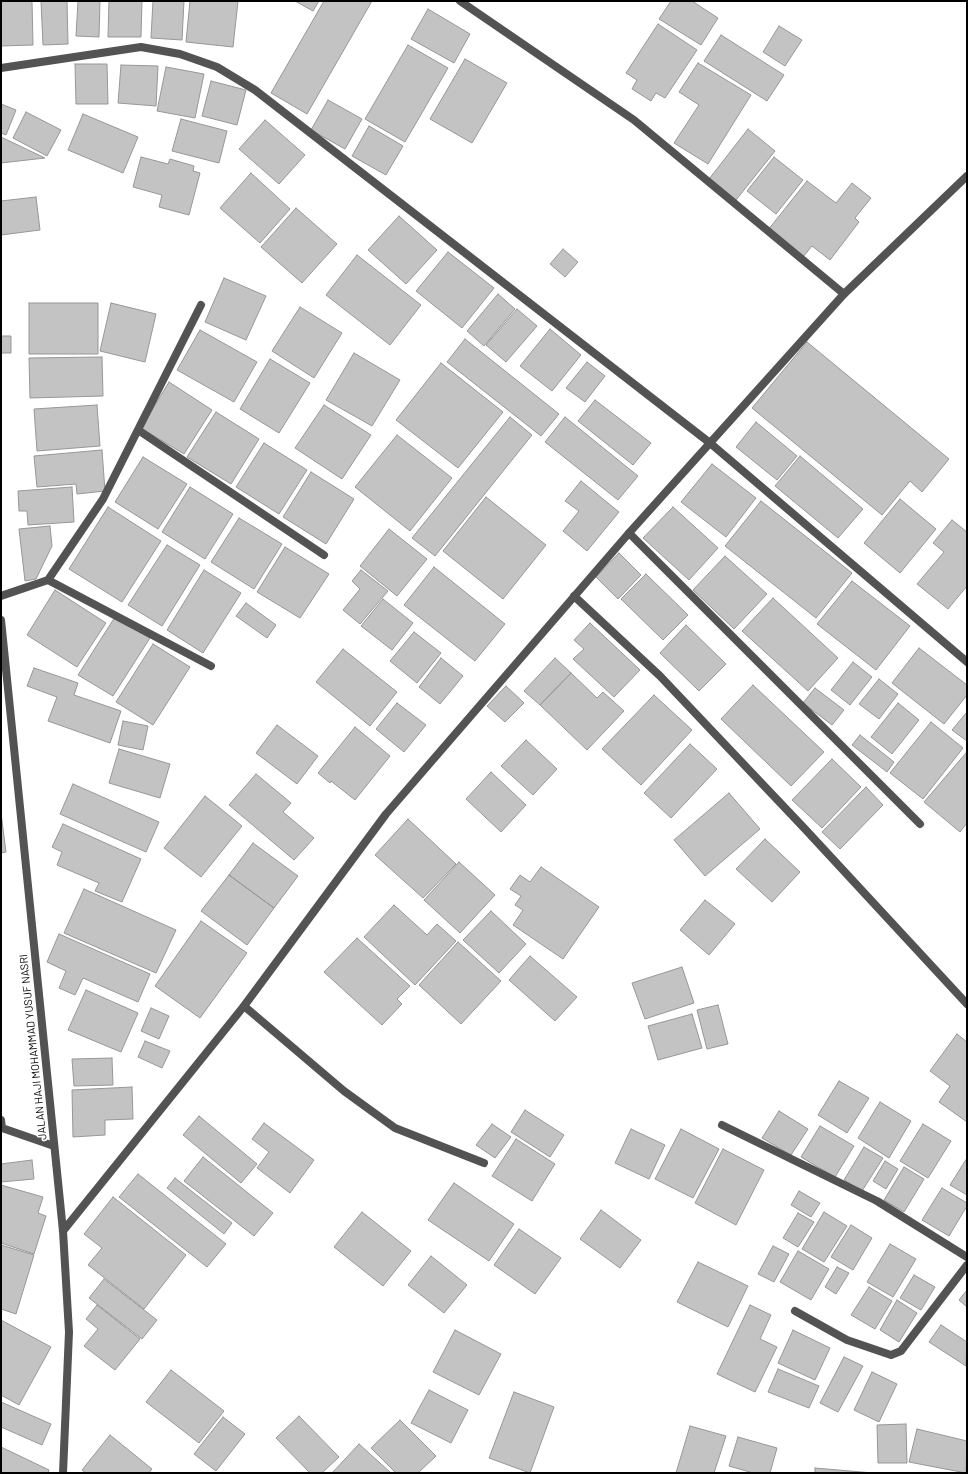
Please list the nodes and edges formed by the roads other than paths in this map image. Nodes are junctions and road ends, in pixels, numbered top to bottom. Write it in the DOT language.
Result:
graph roads {
  1 [pos="460,1"];
  2 [pos="1,68"];
  3 [pos="967,176"];
  4 [pos="844,294"];
  5 [pos="201,305"];
  6 [pos="138,430"];
  7 [pos="710,443"];
  8 [pos="630,533"];
  9 [pos="324,554"];
  10 [pos="48,580"];
  11 [pos="1,596"];
  12 [pos="574,596"];
  13 [pos="1,620"];
  14 [pos="967,662"];
  15 [pos="211,666"];
  16 [pos="920,824"];
  17 [pos="967,1004"];
  18 [pos="244,1006"];
  19 [pos="1,1120"];
  20 [pos="722,1125"];
  21 [pos="54,1146"];
  22 [pos="484,1163"];
  23 [pos="62,1232"];
  24 [pos="967,1257"];
  25 [pos="967,1265"];
  26 [pos="795,1311"];
  27 [pos="63,1473"];
  1 -- 4 [label="street"];
  2 -- 7 [label="street"];
  3 -- 4 [label="street"];
  4 -- 7 [label="street"];
  5 -- 6 [label="street"];
  6 -- 9 [label="street"];
  6 -- 10 [label="street"];
  7 -- 8 [label="street"];
  7 -- 14 [label="street"];
  8 -- 12 [label="street"];
  8 -- 16 [label="street"];
  10 -- 11 [label="street"];
  10 -- 15 [label="street"];
  12 -- 17 [label="street"];
  12 -- 18 [label="street"];
  13 -- 21 [label="street, JALAN HAJI MOHAMMAD YUSUF NASRI"];
  18 -- 22 [label="street"];
  18 -- 23 [label="street"];
  19 -- 21 [label="street"];
  20 -- 24 [label="street"];
  21 -- 23 [label="street, JALAN HAJI MOHAMMAD YUSUF NASRI"];
  23 -- 27 [label="street, JALAN HAJI MOHAMMAD YUSUF NASRI"];
  25 -- 26 [label="street"];
}
